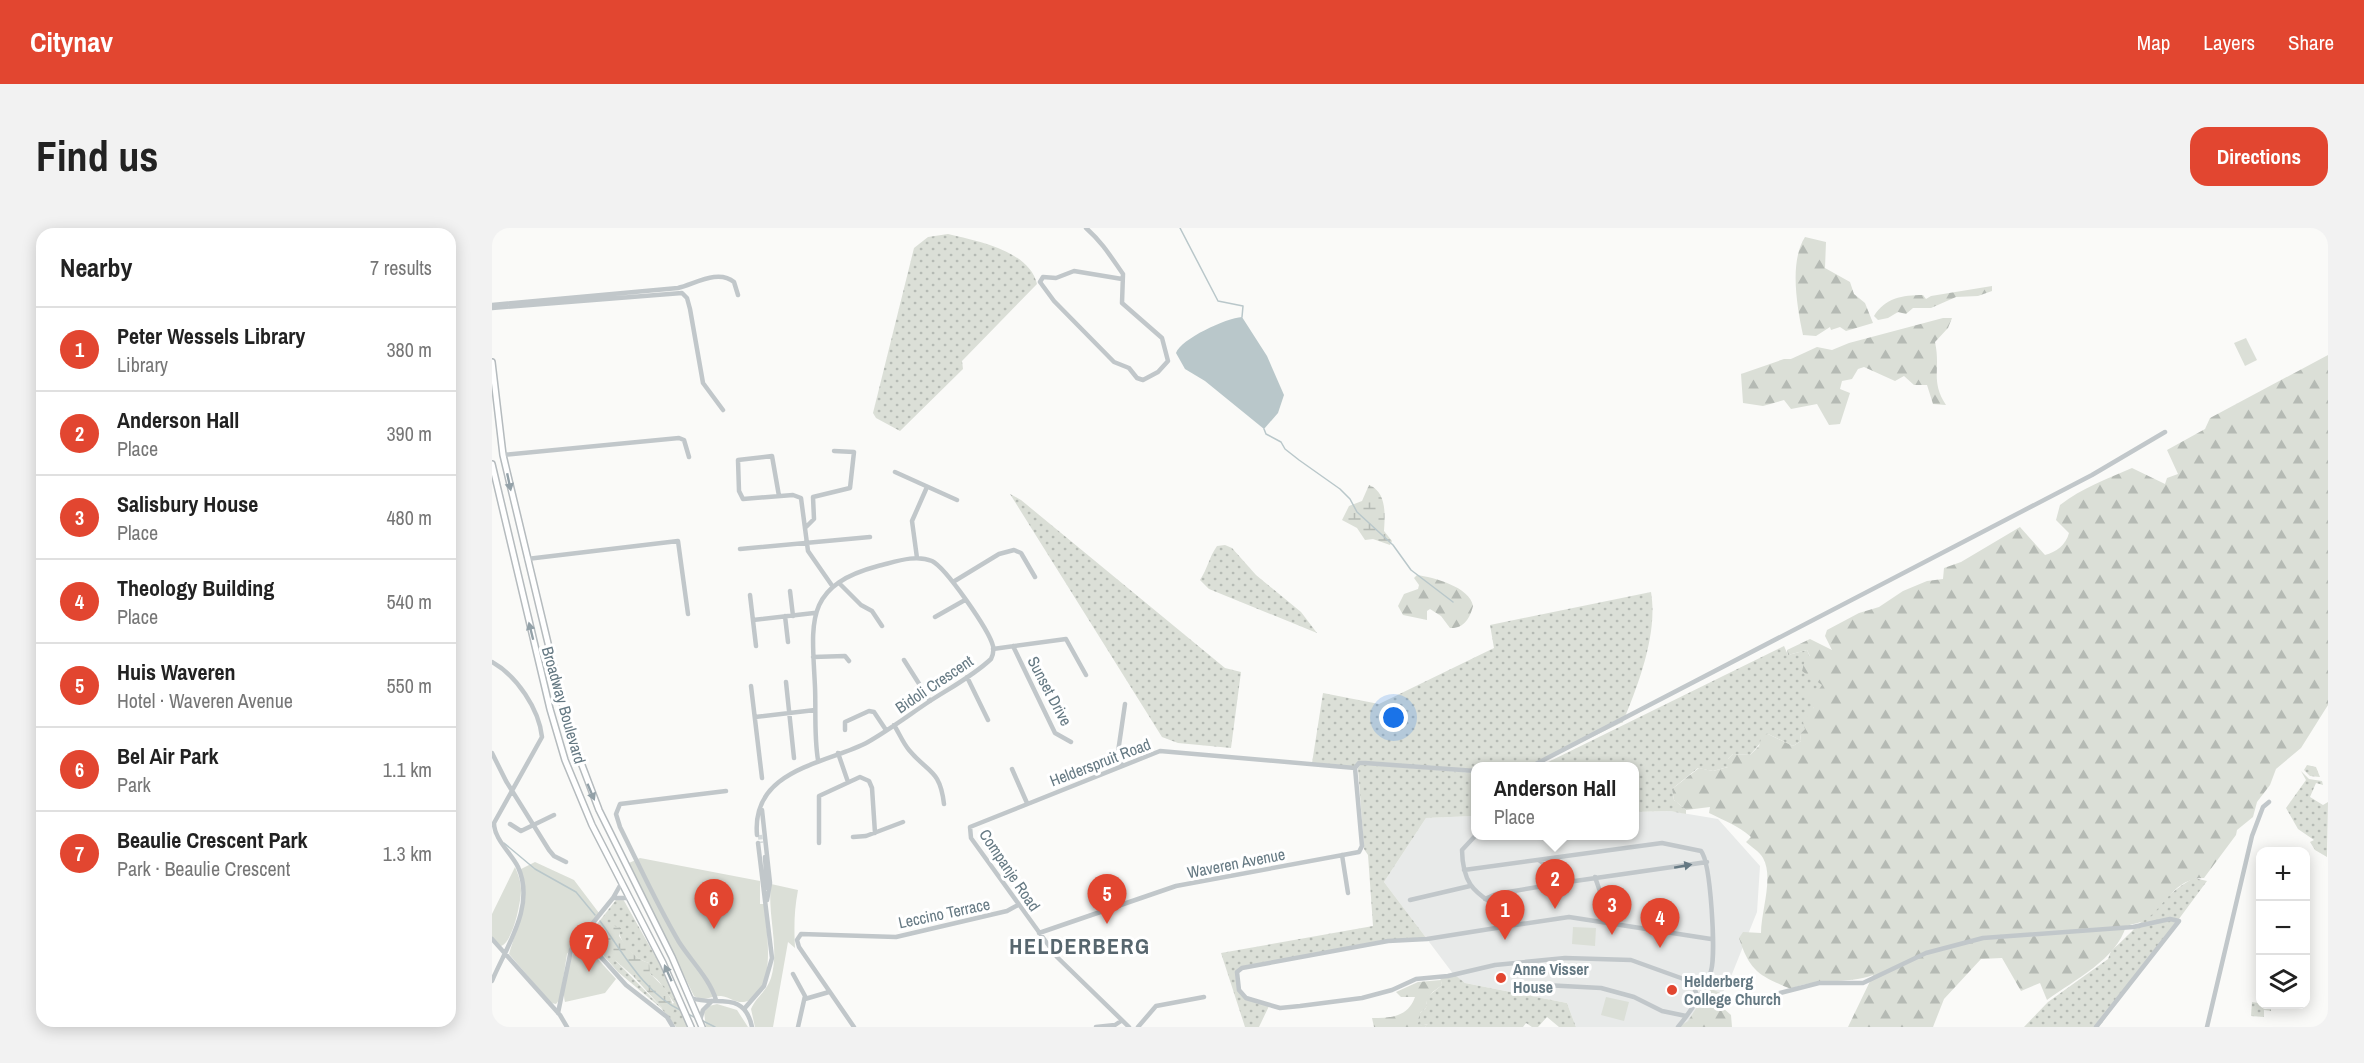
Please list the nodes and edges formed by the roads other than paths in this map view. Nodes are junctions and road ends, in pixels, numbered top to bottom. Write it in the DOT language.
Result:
graph roads {
  1 [pos="1086,228"];
  2 [pos="1122,279"];
  3 [pos="738,295"];
  4 [pos="492,306"];
  5 [pos="492,362"];
  6 [pos="493,382"];
  7 [pos="723,410"];
  8 [pos="2165,432"];
  9 [pos="834,451"];
  10 [pos="503,455"];
  11 [pos="690,457"];
  12 [pos="492,464"];
  13 [pos="895,471"];
  14 [pos="927,487"];
  15 [pos="779,496"];
  16 [pos="957,500"];
  17 [pos="805,528"];
  18 [pos="870,537"];
  19 [pos="806,543"];
  20 [pos="740,549"];
  21 [pos="916,558"];
  22 [pos="527,559"];
  23 [pos="1035,578"];
  24 [pos="953,582"];
  25 [pos="839,583"];
  26 [pos="833,587"];
  27 [pos="790,591"];
  28 [pos="750,595"];
  29 [pos="965,600"];
  30 [pos="814,613"];
  31 [pos="688,614"];
  32 [pos="785,616"];
  33 [pos="793,616"];
  34 [pos="935,617"];
  35 [pos="753,620"];
  36 [pos="882,626"];
  37 [pos="788,642"];
  38 [pos="756,646"];
  39 [pos="1013,646"];
  40 [pos="993,649"];
  41 [pos="813,657"];
  42 [pos="904,660"];
  43 [pos="849,661"];
  44 [pos="492,662"];
  45 [pos="1086,675"];
  46 [pos="967,676"];
  47 [pos="786,682"];
  48 [pos="751,686"];
  49 [pos="930,701"];
  50 [pos="1125,704"];
  51 [pos="816,710"];
  52 [pos="789,713"];
  53 [pos="755,717"];
  54 [pos="988,720"];
  55 [pos="894,725"];
  56 [pos="845,730"];
  57 [pos="886,730"];
  58 [pos="1071,742"];
  59 [pos="492,753"];
  60 [pos="838,753"];
  61 [pos="794,758"];
  62 [pos="818,760"];
  63 [pos="1540,762"];
  64 [pos="1122,766"];
  65 [pos="1355,768"];
  66 [pos="1012,770"];
  67 [pos="1471,771"];
  68 [pos="762,778"];
  69 [pos="848,782"];
  70 [pos="513,789"];
  71 [pos="726,791"];
  72 [pos="2269,802"];
  73 [pos="1028,803"];
  74 [pos="944,804"];
  75 [pos="762,808"];
  76 [pos="554,815"];
  77 [pos="903,822"];
  78 [pos="510,824"];
  79 [pos="534,825"];
  80 [pos="969,830"];
  81 [pos="875,833"];
  82 [pos="853,837"];
  83 [pos="1471,840"];
  84 [pos="819,843"];
  85 [pos="1342,855"];
  86 [pos="1539,860"];
  87 [pos="566,862"];
  88 [pos="1707,862"];
  89 [pos="1464,870"];
  90 [pos="1595,877"];
  91 [pos="1569,881"];
  92 [pos="622,882"];
  93 [pos="1470,886"];
  94 [pos="766,892"];
  95 [pos="1348,892"];
  96 [pos="613,898"];
  97 [pos="630,898"];
  98 [pos="1485,899"];
  99 [pos="1410,900"];
  100 [pos="1018,905"];
  101 [pos="1606,909"];
  102 [pos="1515,925"];
  103 [pos="1039,933"];
  104 [pos="584,938"];
  105 [pos="492,939"];
  106 [pos="1711,939"];
  107 [pos="504,953"];
  108 [pos="793,974"];
  109 [pos="492,981"];
  110 [pos="1707,981"];
  111 [pos="1692,982"];
  112 [pos="1544,985"];
  113 [pos="829,992"];
  114 [pos="1780,993"];
  115 [pos="1204,997"];
  116 [pos="691,998"];
  117 [pos="1698,998"];
  118 [pos="805,999"];
  119 [pos="714,1000"];
  120 [pos="744,1009"];
  121 [pos="558,1013"];
  122 [pos="1686,1016"];
  123 [pos="1121,1021"];
  124 [pos="701,1024"];
  125 [pos="567,1027"];
  126 [pos="673,1027"];
  127 [pos="691,1027"];
  128 [pos="752,1027"];
  129 [pos="798,1027"];
  130 [pos="854,1027"];
  131 [pos="1096,1027"];
  132 [pos="1129,1027"];
  133 [pos="1138,1027"];
  134 [pos="1678,1027"];
  135 [pos="2096,1027"];
  136 [pos="2207,1027"];
  1 -- 2 [label="street"];
  2 -- 2 [label="street"];
  3 -- 4 [label="street"];
  4 -- 7 [label="street"];
  5 -- 6 [label="main road, Broadway Boulevard"];
  6 -- 10 [label="main road, Broadway Boulevard"];
  8 -- 63 [label="street"];
  9 -- 17 [label="street"];
  10 -- 11 [label="street"];
  10 -- 22 [label="main road, Broadway Boulevard, one-way"];
  92 -- 12 [label="main road, Broadway Boulevard, one-way"];
  13 -- 14 [label="street"];
  14 -- 16 [label="street"];
  14 -- 21 [label="street"];
  15 -- 15 [label="street"];
  15 -- 17 [label="street"];
  17 -- 19 [label="street"];
  18 -- 19 [label="street"];
  19 -- 20 [label="street"];
  19 -- 26 [label="street"];
  21 -- 24 [label="street, Bidoli Crescent"];
  21 -- 25 [label="street"];
  22 -- 31 [label="street"];
  22 -- 116 [label="main road, Broadway Boulevard, one-way"];
  23 -- 24 [label="street"];
  24 -- 29 [label="street, Bidoli Crescent"];
  25 -- 26 [label="street"];
  25 -- 36 [label="street"];
  26 -- 30 [label="street"];
  27 -- 33 [label="street"];
  28 -- 35 [label="street"];
  29 -- 34 [label="street"];
  29 -- 40 [label="street, Bidoli Crescent"];
  30 -- 33 [label="street"];
  30 -- 41 [label="street"];
  32 -- 33 [label="street"];
  32 -- 35 [label="street"];
  32 -- 37 [label="street"];
  35 -- 38 [label="street"];
  39 -- 40 [label="street"];
  39 -- 45 [label="street"];
  39 -- 58 [label="street, Sunset Drive"];
  40 -- 46 [label="street, Bidoli Crescent"];
  41 -- 43 [label="street"];
  41 -- 51 [label="street"];
  42 -- 49 [label="street"];
  44 -- 70 [label="street"];
  46 -- 49 [label="street, Bidoli Crescent"];
  46 -- 54 [label="street"];
  47 -- 52 [label="street"];
  48 -- 53 [label="street"];
  49 -- 55 [label="street, Bidoli Crescent"];
  50 -- 64 [label="street"];
  51 -- 52 [label="street"];
  51 -- 62 [label="street"];
  52 -- 53 [label="street"];
  52 -- 61 [label="street"];
  53 -- 68 [label="street"];
  55 -- 57 [label="street, Bidoli Crescent"];
  55 -- 74 [label="street"];
  56 -- 57 [label="street"];
  57 -- 60 [label="street, Bidoli Crescent"];
  59 -- 70 [label="street"];
  60 -- 62 [label="street, Bidoli Crescent"];
  60 -- 69 [label="street"];
  62 -- 75 [label="street, Bidoli Crescent"];
  64 -- 65 [label="street, Helderspruit Road"];
  64 -- 73 [label="street, Helderspruit Road"];
  65 -- 67 [label="street, Helderspruit Road"];
  65 -- 85 [label="street, Waveren Avenue"];
  66 -- 73 [label="street"];
  69 -- 81 [label="street"];
  69 -- 84 [label="street"];
  70 -- 79 [label="street"];
  70 -- 107 [label="street"];
  71 -- 119 [label="street"];
  72 -- 136 [label="street"];
  73 -- 80 [label="street, Helderspruit Road"];
  75 -- 75 [label="street, Bidoli Crescent"];
  75 -- 94 [label="street"];
  76 -- 79 [label="street"];
  77 -- 81 [label="street"];
  78 -- 79 [label="street"];
  79 -- 87 [label="street"];
  80 -- 100 [label="street, Companje Road"];
  81 -- 82 [label="street"];
  83 -- 89 [label="street"];
  85 -- 95 [label="street"];
  85 -- 103 [label="street, Waveren Avenue"];
  86 -- 88 [label="street"];
  86 -- 89 [label="street"];
  86 -- 91 [label="street"];
  90 -- 88 [label="street, one-way"];
  88 -- 106 [label="street"];
  89 -- 93 [label="street"];
  90 -- 91 [label="street"];
  90 -- 101 [label="street"];
  91 -- 98 [label="street"];
  92 -- 96 [label="street"];
  92 -- 97 [label="main road, Broadway Boulevard"];
  93 -- 98 [label="street"];
  93 -- 99 [label="street"];
  94 -- 94 [label="street"];
  94 -- 120 [label="street"];
  96 -- 97 [label="street"];
  96 -- 104 [label="street"];
  127 -- 97 [label="main road, Broadway Boulevard, one-way"];
  98 -- 102 [label="street"];
  100 -- 103 [label="street, Companje Road"];
  100 -- 113 [label="street, Leccino Terrace"];
  102 -- 106 [label="street"];
  102 -- 111 [label="street"];
  103 -- 123 [label="street, Companje Road"];
  104 -- 121 [label="street"];
  104 -- 126 [label="street"];
  105 -- 107 [label="street"];
  106 -- 110 [label="street"];
  107 -- 109 [label="street"];
  107 -- 121 [label="street"];
  108 -- 118 [label="street"];
  110 -- 111 [label="street"];
  110 -- 117 [label="street"];
  111 -- 117 [label="street"];
  112 -- 122 [label="street"];
  113 -- 118 [label="street"];
  113 -- 130 [label="street"];
  114 -- 135 [label="street"];
  115 -- 133 [label="street"];
  116 -- 119 [label="street"];
  116 -- 124 [label="main road, Broadway Boulevard"];
  117 -- 122 [label="street"];
  118 -- 129 [label="street"];
  119 -- 120 [label="street"];
  119 -- 124 [label="street"];
  120 -- 128 [label="street"];
  121 -- 125 [label="street"];
  122 -- 134 [label="street"];
  123 -- 131 [label="street"];
  123 -- 132 [label="street, Companje Road"];
}
